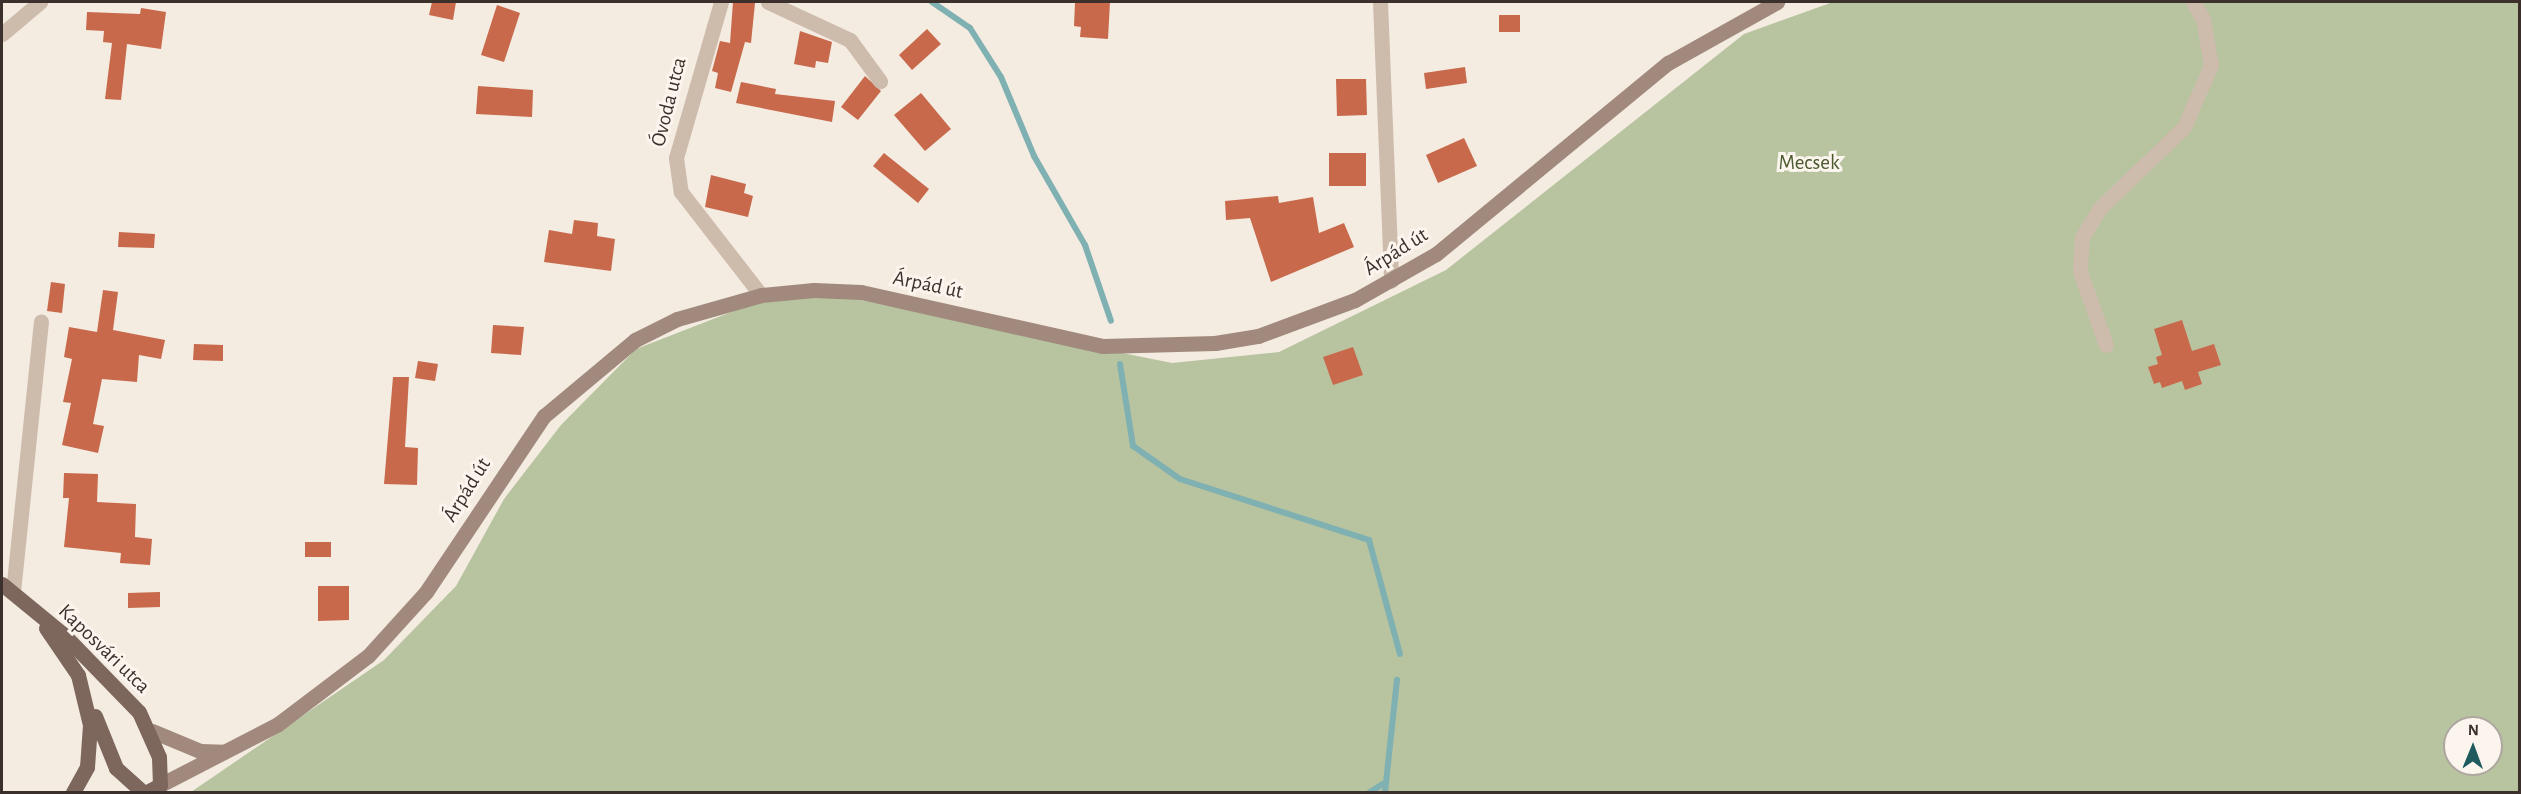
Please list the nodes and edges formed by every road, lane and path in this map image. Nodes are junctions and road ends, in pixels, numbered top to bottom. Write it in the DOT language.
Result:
graph roads {
  1 [pos="40,2"];
  2 [pos="721,2"];
  3 [pos="768,2"];
  4 [pos="1380,2"];
  5 [pos="1777,2"];
  6 [pos="2193,2"];
  7 [pos="2,34"];
  8 [pos="880,81"];
  9 [pos="1391,281"];
  10 [pos="761,295"];
  11 [pos="41,321"];
  12 [pos="2106,345"];
  13 [pos="7,588"];
  14 [pos="36,613"];
  15 [pos="78,675"];
  16 [pos="152,731"];
  17 [pos="224,752"];
  18 [pos="150,790"];
  19 [pos="74,792"];
  1 -- 7 [label="street"];
  2 -- 10 [label="street, Óvoda utca"];
  3 -- 8 [label="street"];
  4 -- 9 [label="street"];
  5 -- 9 [label="main road, Árpád út"];
  6 -- 12 [label="street"];
  9 -- 10 [label="main road, Árpád út"];
  10 -- 17 [label="main road, Árpád út"];
  11 -- 13 [label="street"];
  13 -- 14 [label="main road, Kaposvári utca"];
  14 -- 15 [label="main road, Kaposvári utca"];
  14 -- 16 [label="main road, Kaposvári utca"];
  15 -- 18 [label="main road, Kaposvári utca"];
  15 -- 19 [label="main road, Kaposvári utca"];
  16 -- 17 [label="main road"];
  16 -- 18 [label="main road, Kaposvári utca"];
  17 -- 18 [label="main road, Árpád út"];
}
